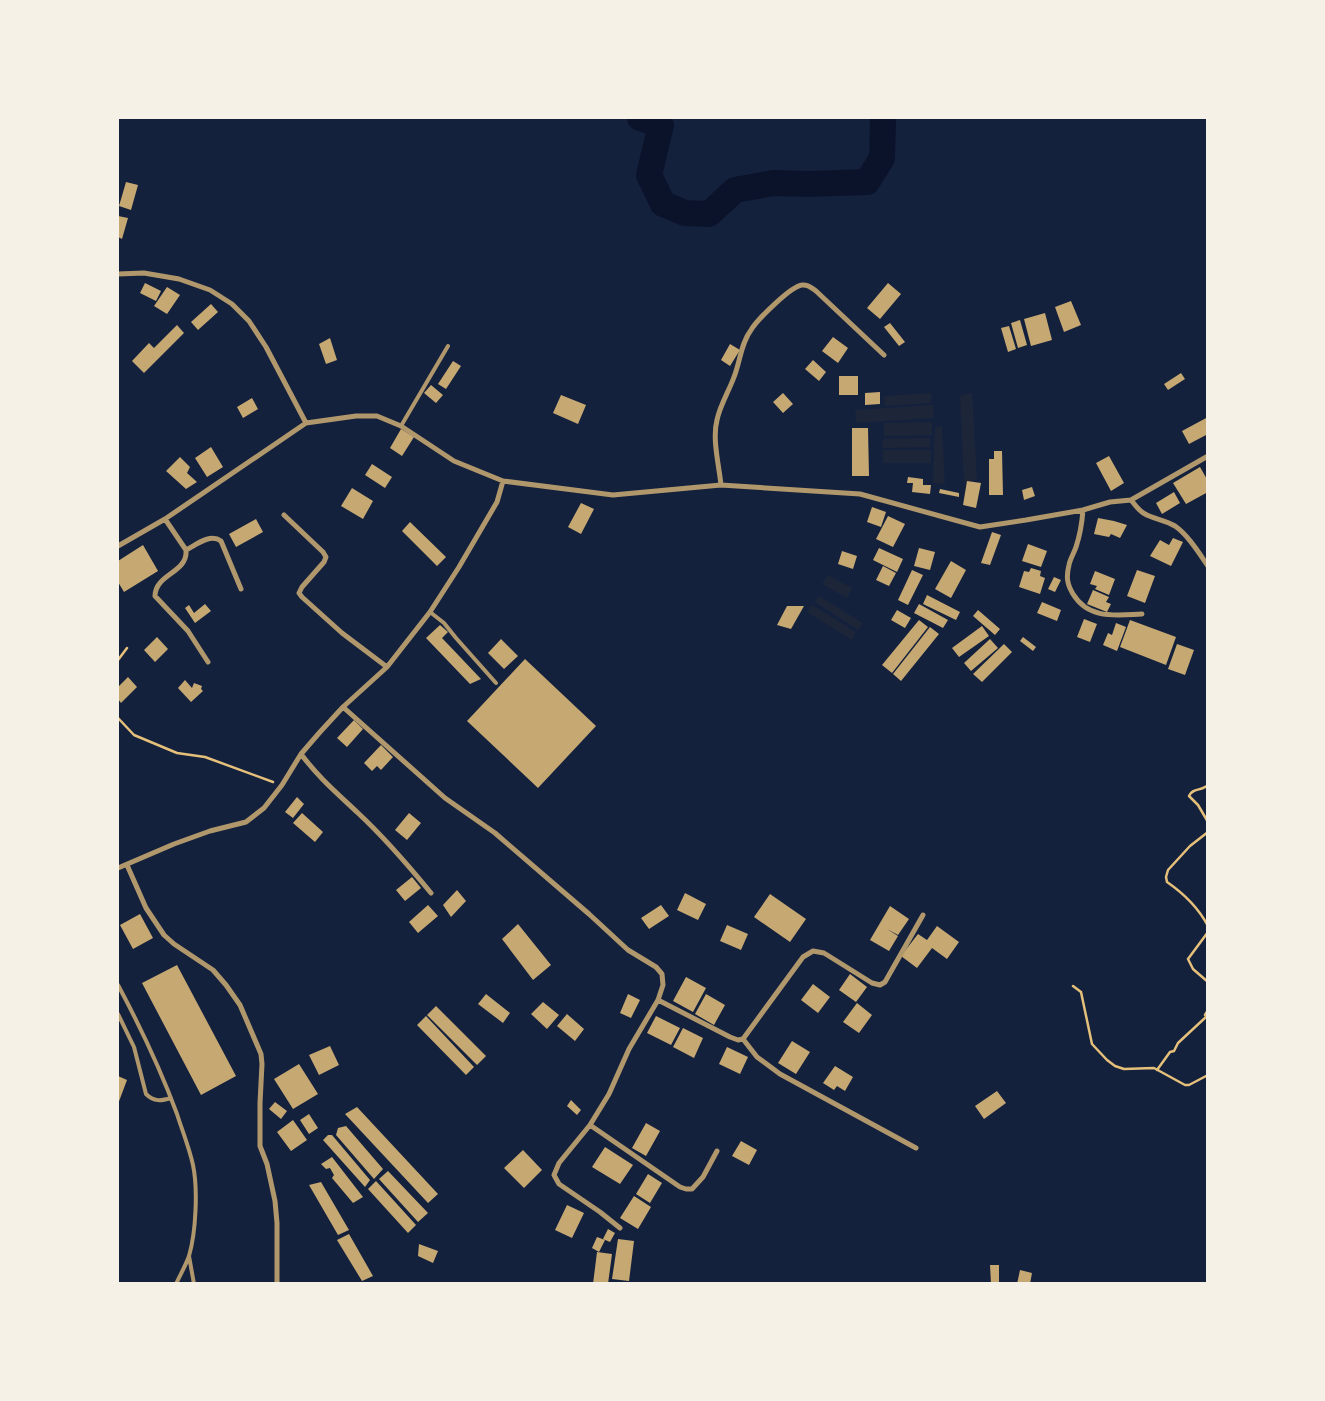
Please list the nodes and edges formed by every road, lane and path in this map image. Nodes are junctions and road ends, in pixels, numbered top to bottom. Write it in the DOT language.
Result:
graph roads {
  1 [pos="118,274"];
  2 [pos="448,346"];
  3 [pos="884,355"];
  4 [pos="306,423"];
  5 [pos="401,426"];
  6 [pos="1208,456"];
  7 [pos="503,480"];
  8 [pos="721,485"];
  9 [pos="1131,500"];
  10 [pos="1083,510"];
  11 [pos="284,515"];
  12 [pos="166,518"];
  13 [pos="118,546"];
  14 [pos="186,550"];
  15 [pos="1208,566"];
  16 [pos="241,589"];
  17 [pos="430,612"];
  18 [pos="1142,614"];
  19 [pos="127,648"];
  20 [pos="118,660"];
  21 [pos="208,662"];
  22 [pos="387,667"];
  23 [pos="496,683"];
  24 [pos="343,707"];
  25 [pos="118,718"];
  26 [pos="301,754"];
  27 [pos="282,785"];
  28 [pos="1208,785"];
  29 [pos="1208,822"];
  30 [pos="1208,832"];
  31 [pos="127,865"];
  32 [pos="119,868"];
  33 [pos="118,873"];
  34 [pos="431,893"];
  35 [pos="923,915"];
  36 [pos="1208,926"];
  37 [pos="1208,932"];
  38 [pos="1208,982"];
  39 [pos="118,985"];
  40 [pos="1073,986"];
  41 [pos="658,1000"];
  42 [pos="1208,1010"];
  43 [pos="118,1014"];
  44 [pos="1207,1017"];
  45 [pos="743,1039"];
  46 [pos="1157,1070"];
  47 [pos="1208,1075"];
  48 [pos="171,1098"];
  49 [pos="590,1125"];
  50 [pos="916,1148"];
  51 [pos="717,1151"];
  52 [pos="620,1228"];
  53 [pos="189,1256"];
  54 [pos="176,1284"];
  55 [pos="194,1284"];
  56 [pos="277,1284"];
  1 -- 4 [label="street"];
  2 -- 5 [label="lane"];
  3 -- 8 [label="street"];
  4 -- 5 [label="street"];
  4 -- 12 [label="street"];
  5 -- 7 [label="street"];
  6 -- 9 [label="street"];
  7 -- 8 [label="street"];
  7 -- 17 [label="street"];
  8 -- 10 [label="street"];
  9 -- 10 [label="street"];
  9 -- 15 [label="street"];
  10 -- 18 [label="street"];
  11 -- 22 [label="street"];
  12 -- 13 [label="street"];
  12 -- 14 [label="street"];
  14 -- 16 [label="street"];
  14 -- 21 [label="street"];
  17 -- 22 [label="street"];
  17 -- 23 [label="lane"];
  19 -- 20 [label="path"];
  22 -- 24 [label="street"];
  24 -- 26 [label="street"];
  24 -- 41 [label="street"];
  25 -- 27 [label="path"];
  26 -- 27 [label="street"];
  26 -- 34 [label="street"];
  27 -- 31 [label="street"];
  28 -- 29 [label="path"];
  30 -- 36 [label="path"];
  31 -- 32 [label="street"];
  31 -- 56 [label="street"];
  32 -- 33 [label="lane"];
  35 -- 45 [label="street"];
  37 -- 38 [label="path"];
  39 -- 48 [label="lane"];
  40 -- 46 [label="path"];
  41 -- 45 [label="street"];
  41 -- 49 [label="street"];
  42 -- 44 [label="path"];
  43 -- 48 [label="lane"];
  44 -- 46 [label="path"];
  45 -- 50 [label="street"];
  46 -- 47 [label="path"];
  48 -- 53 [label="lane"];
  49 -- 51 [label="street"];
  49 -- 52 [label="street"];
  53 -- 54 [label="lane"];
  53 -- 55 [label="lane"];
}
